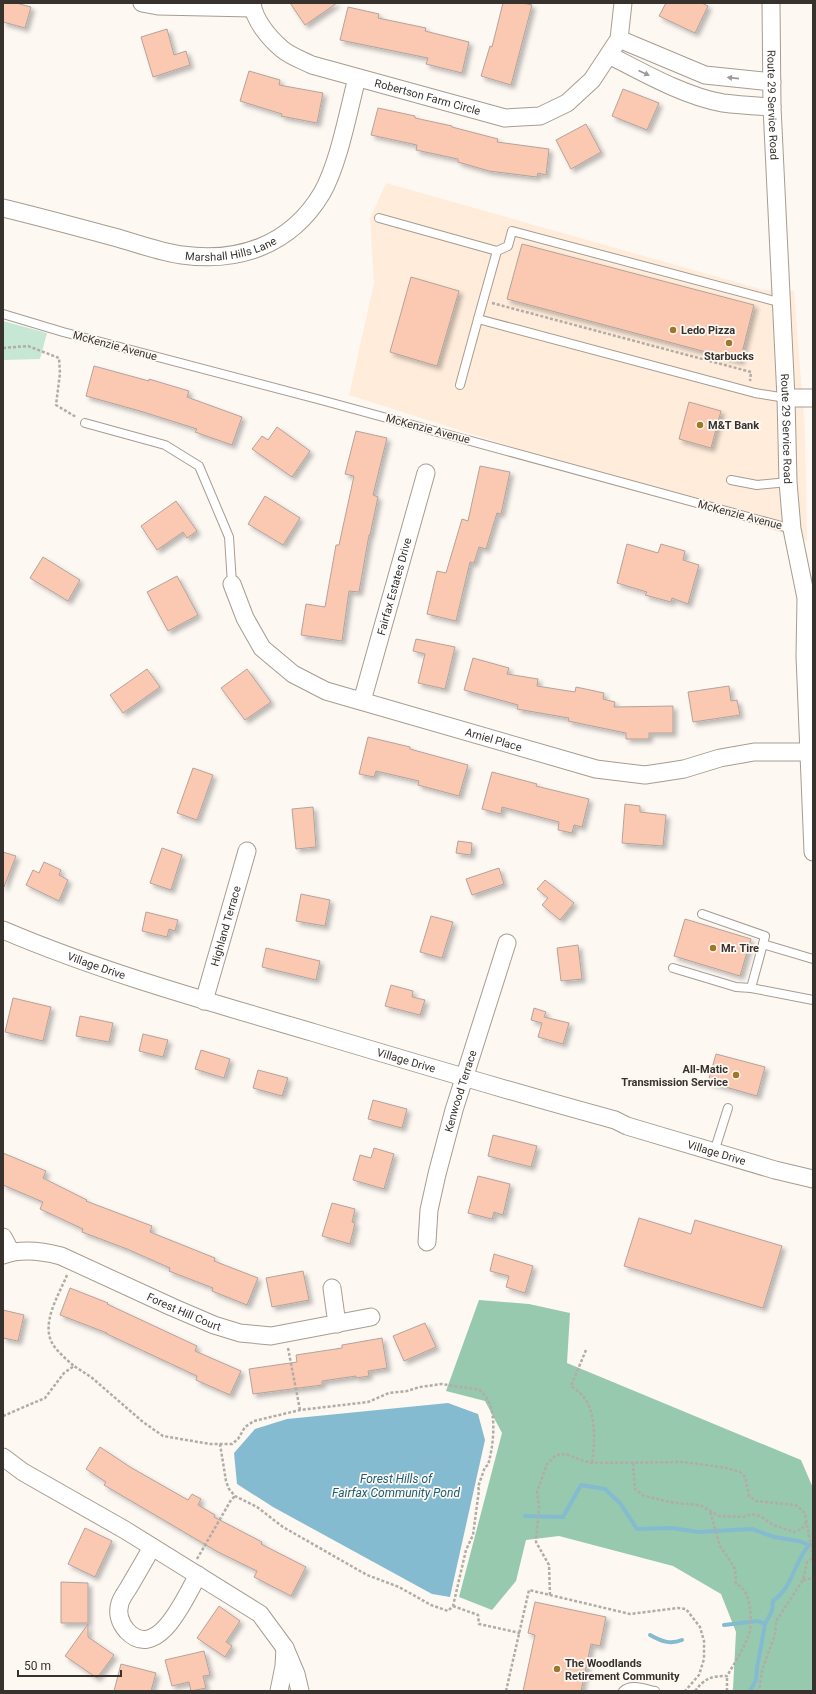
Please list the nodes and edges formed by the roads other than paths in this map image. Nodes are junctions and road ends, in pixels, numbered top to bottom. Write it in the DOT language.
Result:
graph roads {
  1 [pos="142,3"];
  2 [pos="623,3"];
  3 [pos="771,3"];
  4 [pos="252,5"];
  5 [pos="619,39"];
  6 [pos="609,55"];
  7 [pos="357,78"];
  8 [pos="772,82"];
  9 [pos="772,107"];
  10 [pos="3,208"];
  11 [pos="379,218"];
  12 [pos="497,251"];
  13 [pos="782,303"];
  14 [pos="3,314"];
  15 [pos="478,319"];
  16 [pos="460,385"];
  17 [pos="786,398"];
  18 [pos="813,398"];
  19 [pos="85,422"];
  20 [pos="426,473"];
  21 [pos="731,480"];
  22 [pos="788,482"];
  23 [pos="792,529"];
  24 [pos="232,584"];
  25 [pos="362,701"];
  26 [pos="809,752"];
  27 [pos="247,851"];
  28 [pos="813,852"];
  29 [pos="702,914"];
  30 [pos="3,930"];
  31 [pos="506,943"];
  32 [pos="763,944"];
  33 [pos="813,958"];
  34 [pos="673,968"];
  35 [pos="751,988"];
  36 [pos="204,1000"];
  37 [pos="813,1000"];
  38 [pos="465,1077"];
  39 [pos="728,1108"];
  40 [pos="714,1152"];
  41 [pos="813,1179"];
  42 [pos="3,1237"];
  43 [pos="427,1242"];
  44 [pos="7,1254"];
  45 [pos="332,1288"];
  46 [pos="371,1317"];
  47 [pos="337,1324"];
  48 [pos="3,1457"];
  49 [pos="152,1547"];
  50 [pos="194,1572"];
  51 [pos="285,1648"];
  52 [pos="278,1691"];
  53 [pos="300,1691"];
  54 [pos="623,1691"];
  55 [pos="655,1691"];
  1 -- 4 [label="street"];
  2 -- 5 [label="street, Robertson Farm Circle"];
  3 -- 8 [label="street, Route 29 Service Road"];
  4 -- 7 [label="street, Robertson Farm Circle"];
  5 -- 6 [label="street, Robertson Farm Circle"];
  8 -- 5 [label="street, one-way"];
  6 -- 7 [label="street, Robertson Farm Circle"];
  6 -- 9 [label="street, one-way"];
  7 -- 10 [label="street, Marshall Hills Lane"];
  8 -- 9 [label="street, Route 29 Service Road"];
  9 -- 13 [label="street, Route 29 Service Road"];
  11 -- 12 [label="lane"];
  12 -- 13 [label="lane"];
  12 -- 15 [label="lane"];
  13 -- 17 [label="street, Route 29 Service Road"];
  14 -- 23 [label="lane, McKenzie Avenue"];
  15 -- 16 [label="lane"];
  15 -- 17 [label="lane"];
  17 -- 18 [label="street"];
  17 -- 22 [label="street, Route 29 Service Road"];
  19 -- 24 [label="lane"];
  20 -- 25 [label="street, Fairfax Estates Drive"];
  21 -- 22 [label="lane"];
  22 -- 23 [label="street, Route 29 Service Road"];
  23 -- 26 [label="street, Route 29 Service Road"];
  24 -- 25 [label="street, Arniel Place"];
  25 -- 26 [label="street, Arniel Place"];
  26 -- 28 [label="street, Route 29 Service Road"];
  27 -- 36 [label="street, Highland Terrace"];
  29 -- 32 [label="lane"];
  30 -- 36 [label="street, Village Drive"];
  31 -- 38 [label="street, Kenwood Terrace"];
  32 -- 33 [label="lane"];
  32 -- 35 [label="lane"];
  34 -- 35 [label="lane"];
  35 -- 37 [label="lane"];
  36 -- 38 [label="street, Village Drive"];
  38 -- 40 [label="street, Village Drive"];
  38 -- 43 [label="street, Kenwood Terrace"];
  39 -- 40 [label="lane"];
  40 -- 41 [label="street, Village Drive"];
  42 -- 44 [label="street"];
  44 -- 47 [label="street, Forest Hill Court"];
  45 -- 47 [label="street"];
  46 -- 47 [label="street, Forest Hill Court"];
  48 -- 49 [label="street"];
  49 -- 50 [label="street"];
  49 -- 50 [label="street"];
  50 -- 51 [label="street"];
  51 -- 52 [label="street"];
  51 -- 53 [label="street"];
  54 -- 55 [label="lane"];
}
